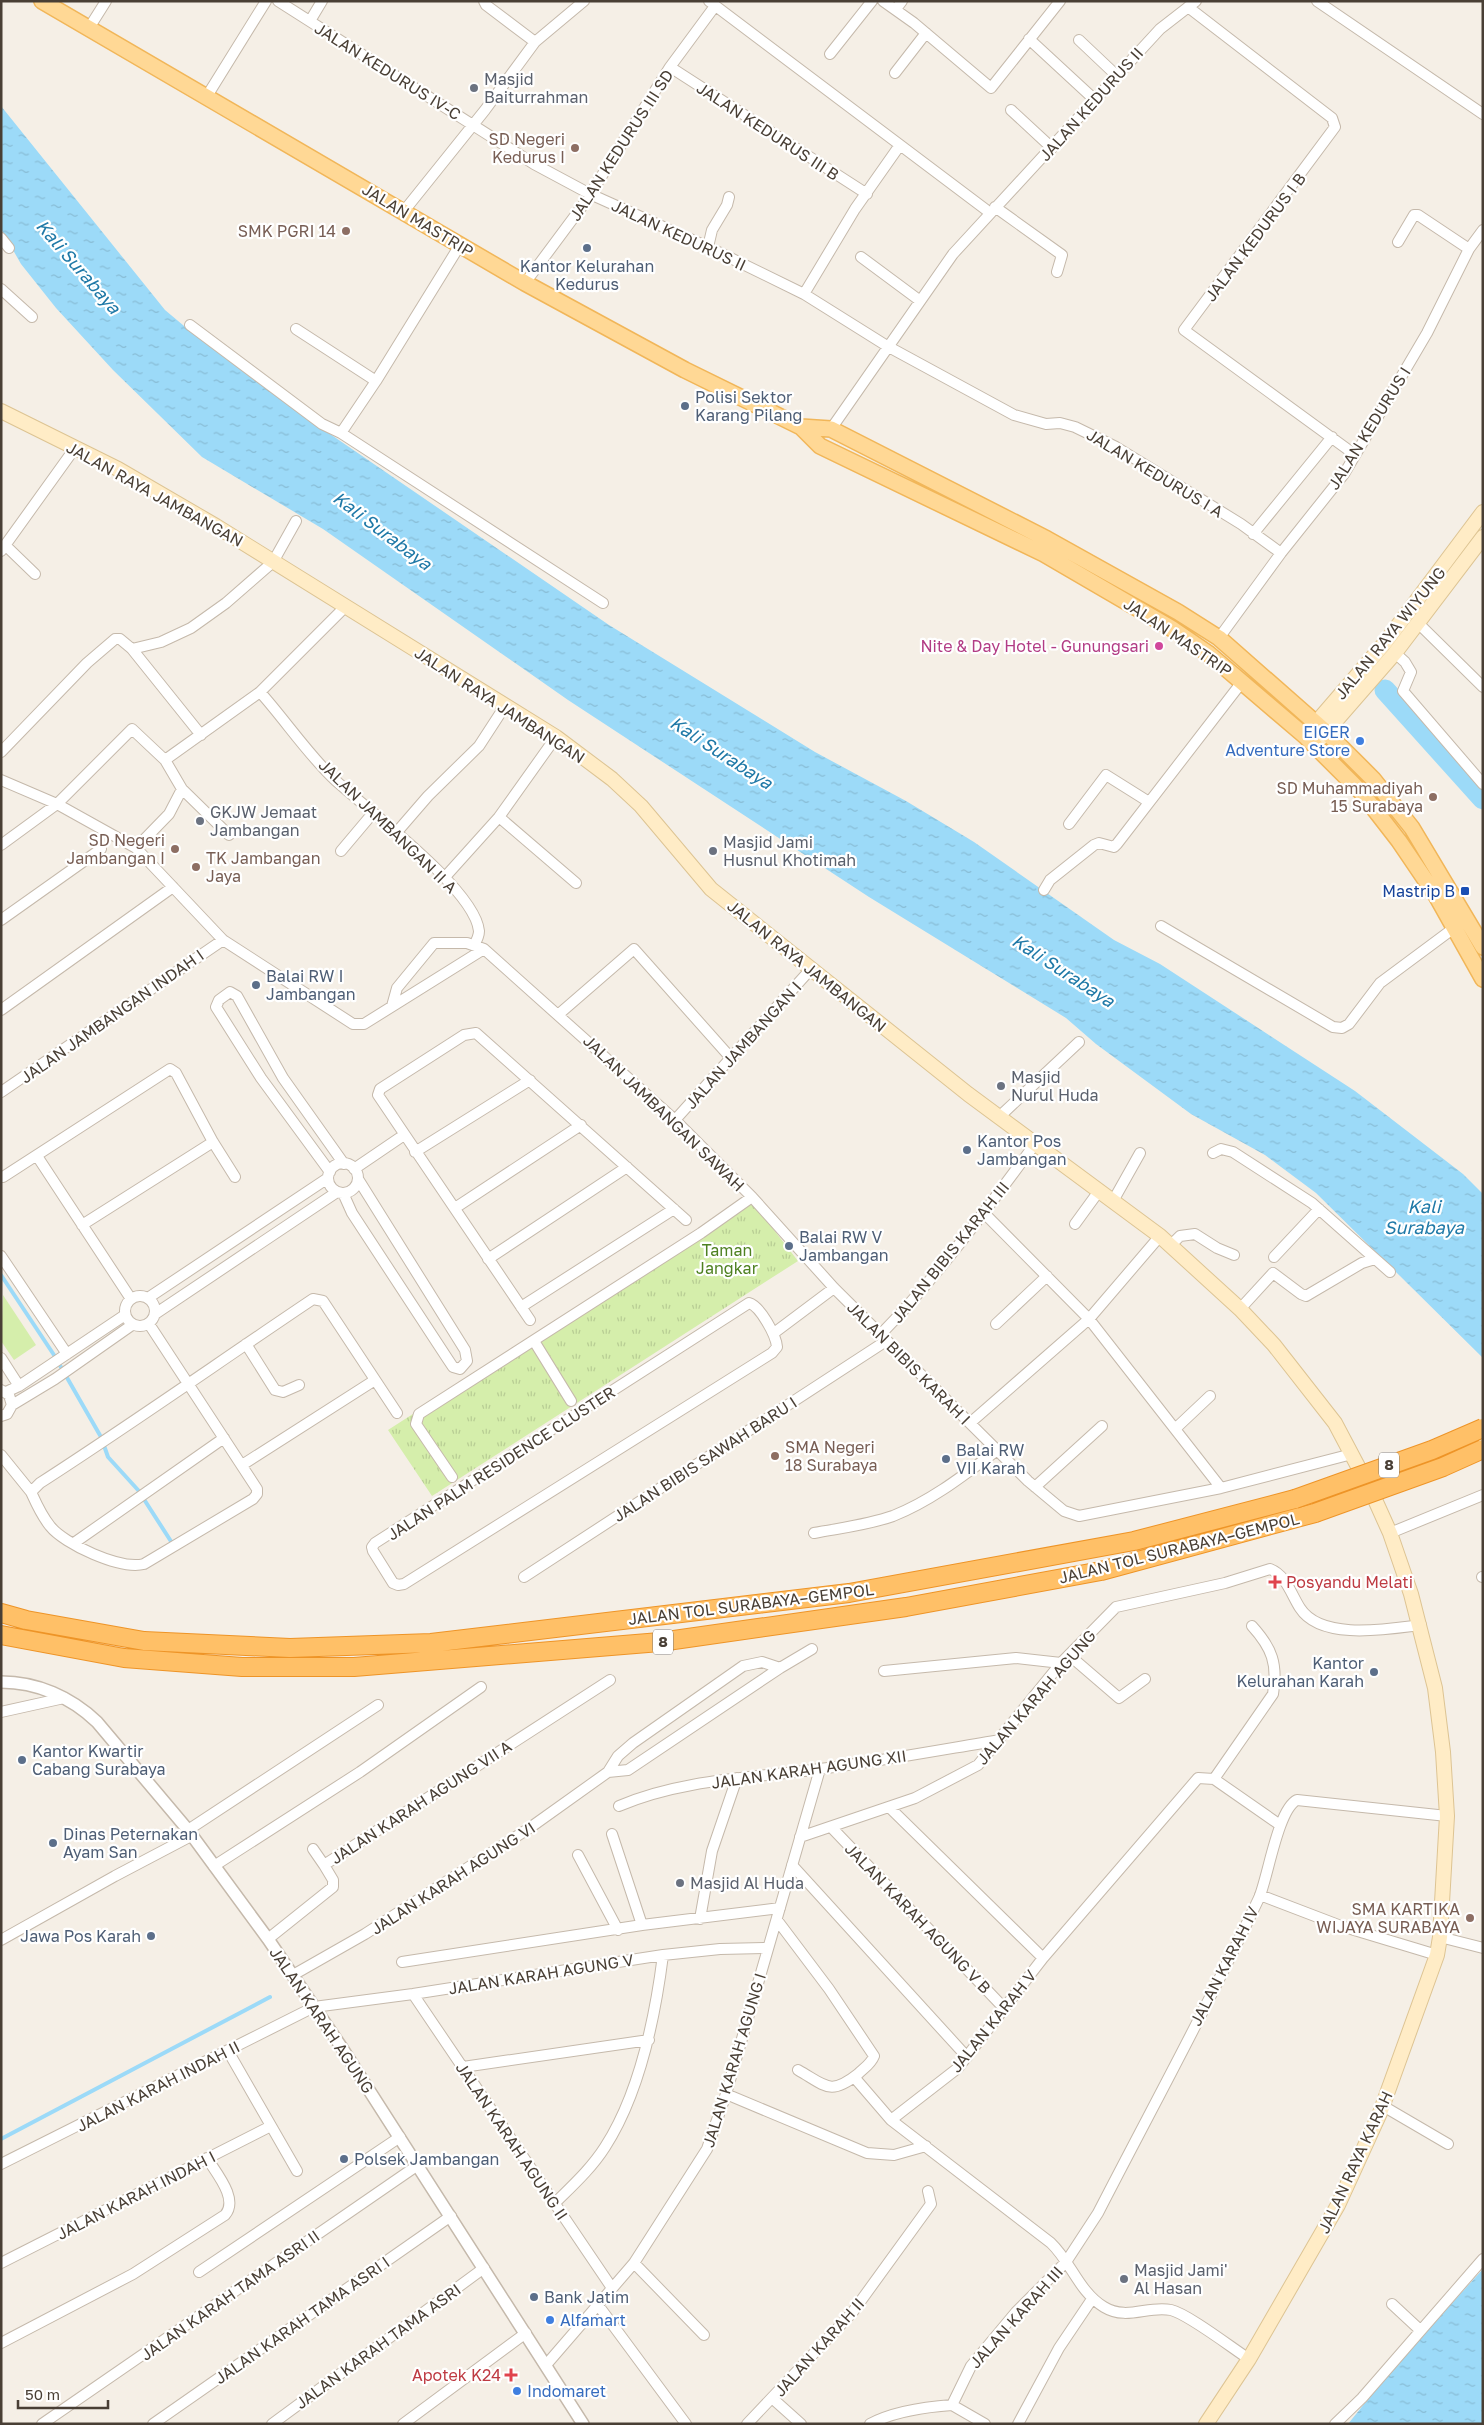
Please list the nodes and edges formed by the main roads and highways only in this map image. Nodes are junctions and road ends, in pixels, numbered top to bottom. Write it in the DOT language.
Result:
graph roads {
  1 [pos="42,1"];
  2 [pos="1,411"];
  3 [pos="800,427"];
  4 [pos="1483,512"];
  5 [pos="1483,537"];
  6 [pos="1390,648"];
  7 [pos="1322,728"];
  8 [pos="1309,741"];
  9 [pos="1483,947"];
  10 [pos="1483,979"];
  11 [pos="1483,1428"];
  12 [pos="1483,1449"];
  13 [pos="1390,1533"];
  14 [pos="1,1614"];
  15 [pos="1,1635"];
  16 [pos="1212,2422"];
  1 -- 3 [label="main road, JALAN MASTRIP"];
  2 -- 13 [label="main road, JALAN RAYA JAMBANGAN"];
  3 -- 7 [label="main road, JALAN MASTRIP"];
  3 -- 8 [label="main road, JALAN MASTRIP"];
  4 -- 6 [label="main road, JALAN RAYA WIYUNG"];
  5 -- 6 [label="main road, JALAN RAYA WIYUNG"];
  6 -- 7 [label="main road, JALAN RAYA WIYUNG"];
  7 -- 8 [label="main road, JALAN RAYA WIYUNG"];
  7 -- 9 [label="main road, JALAN MASTRIP"];
  8 -- 10 [label="main road, JALAN MASTRIP"];
  11 -- 14 [label="highway, JALAN TOL SURABAYA–GEMPOL / 8, bridge"];
  12 -- 15 [label="highway, JALAN TOL SURABAYA–GEMPOL / 8, bridge"];
  13 -- 16 [label="main road, JALAN RAYA KARAH"];
}
